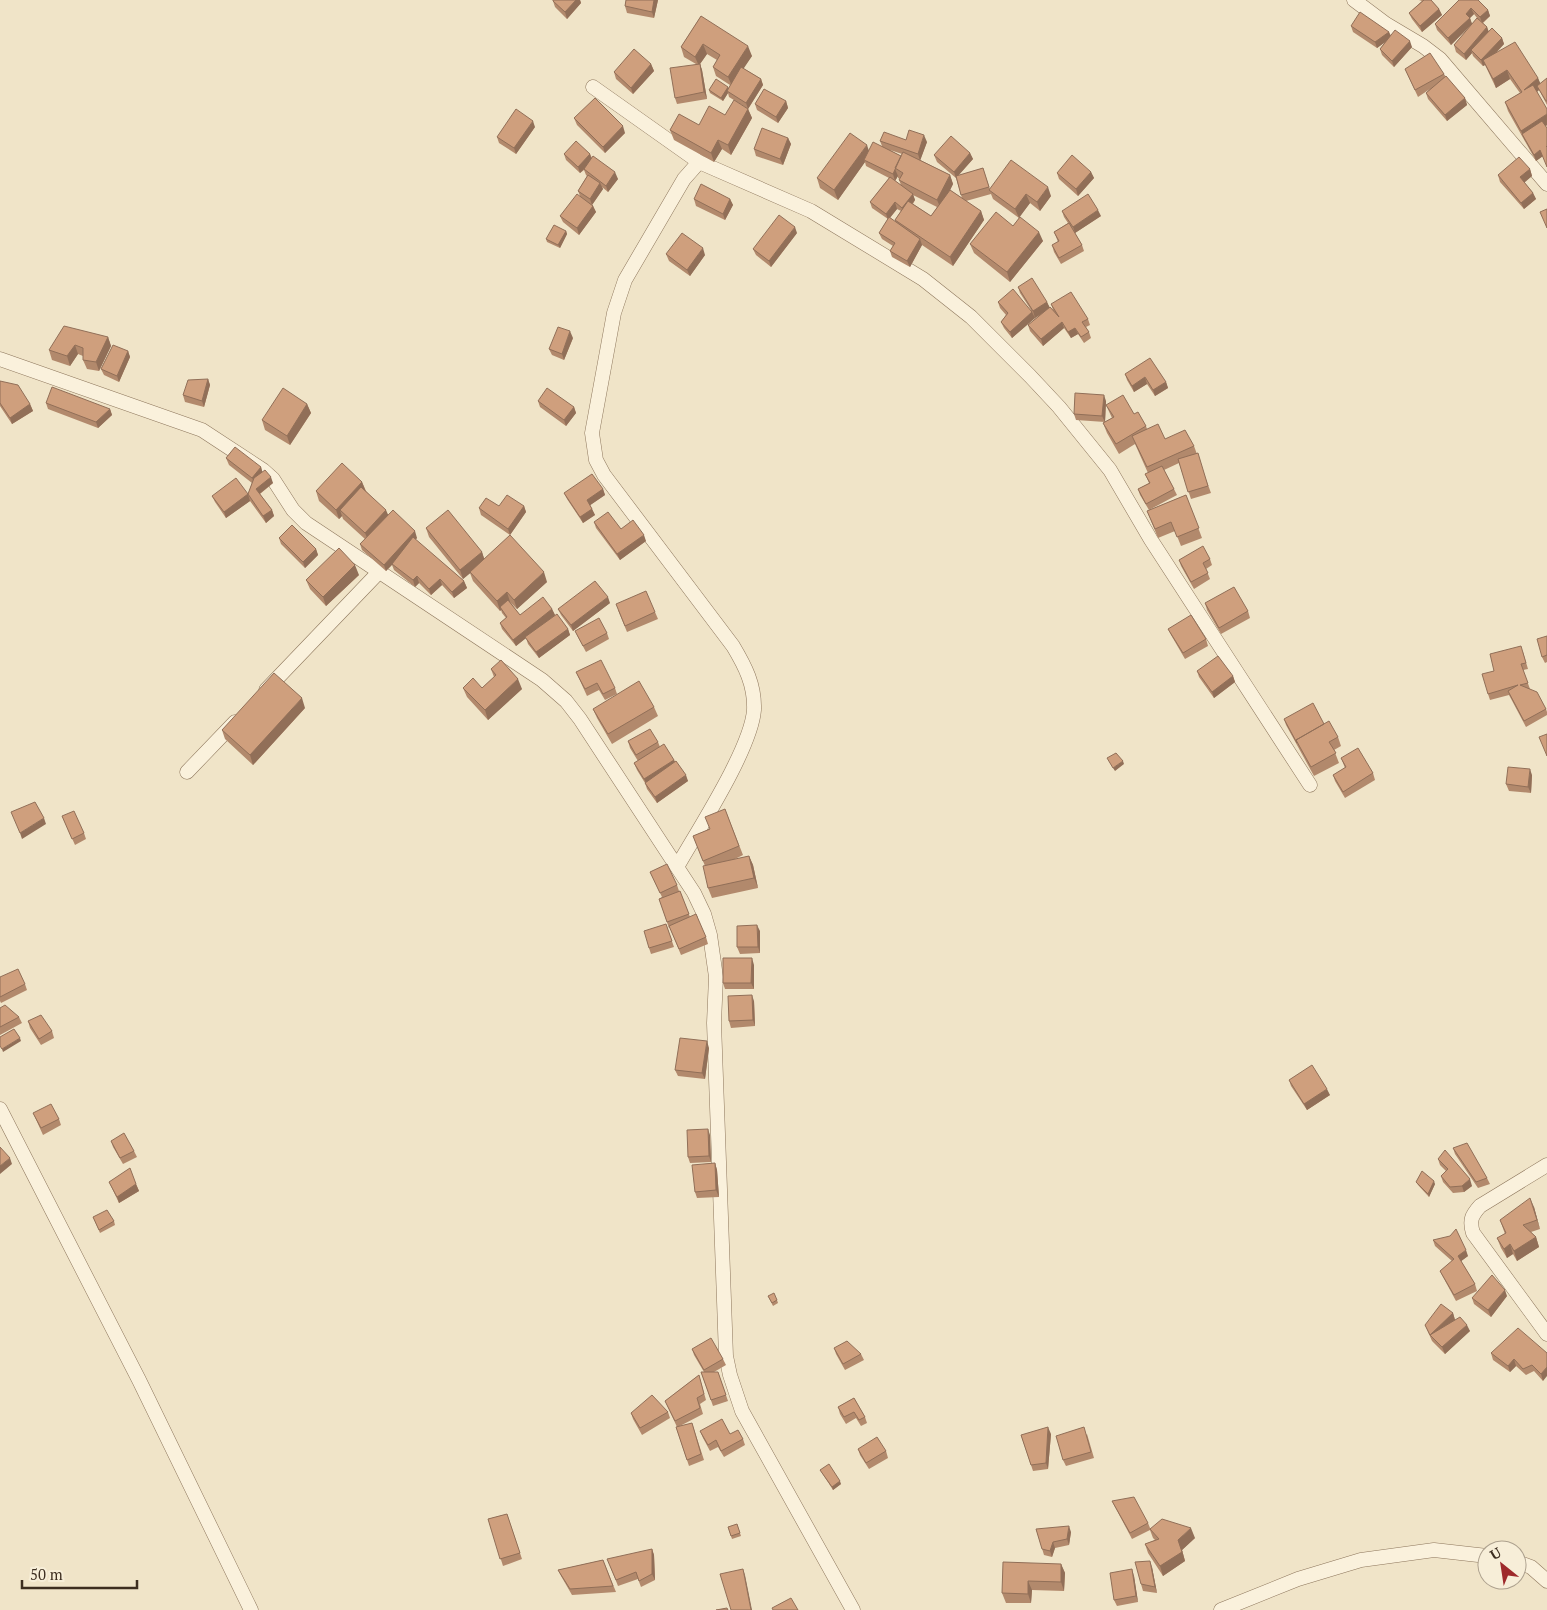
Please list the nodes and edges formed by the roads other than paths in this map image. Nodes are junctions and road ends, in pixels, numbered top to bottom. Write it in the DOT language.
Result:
graph roads {
  1 [pos="1354,0"];
  2 [pos="593,87"];
  3 [pos="699,162"];
  4 [pos="1547,184"];
  5 [pos="0,359"];
  6 [pos="379,572"];
  7 [pos="258,698"];
  8 [pos="245,712"];
  9 [pos="187,772"];
  10 [pos="1310,785"];
  11 [pos="677,867"];
  12 [pos="0,1109"];
  13 [pos="1547,1165"];
  14 [pos="1547,1334"];
  15 [pos="1477,1555"];
  16 [pos="1527,1566"];
  17 [pos="1547,1581"];
  18 [pos="251,1610"];
  19 [pos="853,1610"];
  20 [pos="1221,1610"];
  1 -- 4 [label="street"];
  2 -- 3 [label="street"];
  3 -- 10 [label="street"];
  3 -- 11 [label="street"];
  5 -- 6 [label="street"];
  6 -- 7 [label="street"];
  6 -- 11 [label="street"];
  8 -- 9 [label="street"];
  11 -- 19 [label="street"];
  12 -- 18 [label="street"];
  13 -- 14 [label="street"];
  15 -- 20 [label="street"];
  16 -- 17 [label="street"];
}
